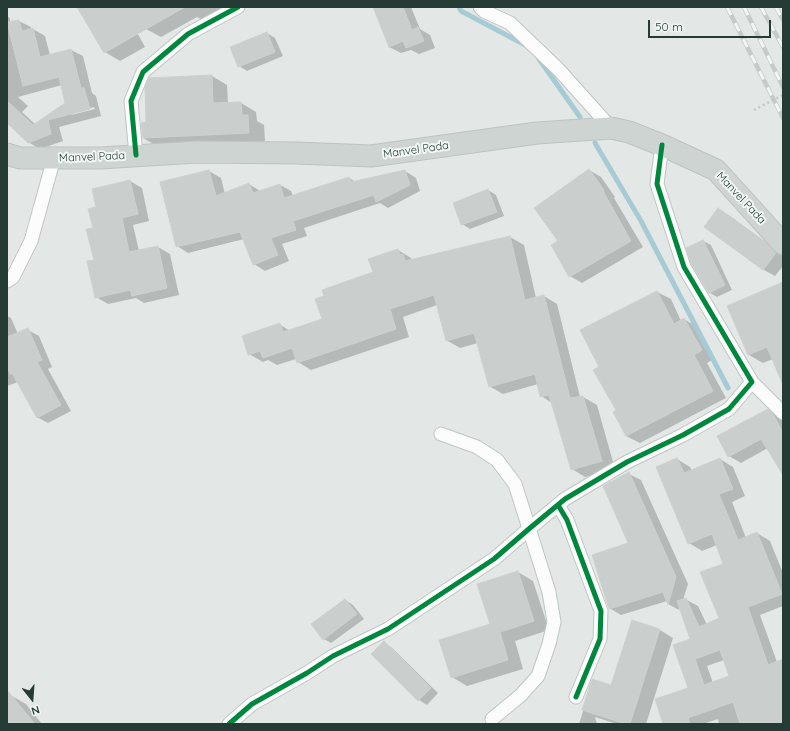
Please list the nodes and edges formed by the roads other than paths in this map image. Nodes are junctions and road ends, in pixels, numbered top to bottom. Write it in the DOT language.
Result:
graph roads {
  1 [pos="238,7"];
  2 [pos="480,7"];
  3 [pos="611,128"];
  4 [pos="662,144"];
  5 [pos="7,154"];
  6 [pos="136,155"];
  7 [pos="54,158"];
  8 [pos="783,244"];
  9 [pos="7,281"];
  10 [pos="752,382"];
  11 [pos="783,414"];
  12 [pos="441,434"];
  13 [pos="558,505"];
  14 [pos="530,528"];
  15 [pos="576,697"];
  16 [pos="492,719"];
  17 [pos="229,724"];
  1 -- 6 [label="street"];
  2 -- 3 [label="street"];
  3 -- 4 [label="main road, Manvel Pada"];
  3 -- 6 [label="main road, Manvel Pada"];
  4 -- 8 [label="main road, Manvel Pada"];
  4 -- 10 [label="street"];
  5 -- 7 [label="main road, Manvel Pada"];
  6 -- 7 [label="main road, Manvel Pada"];
  7 -- 9 [label="street"];
  10 -- 11 [label="street"];
  10 -- 13 [label="street"];
  12 -- 14 [label="street"];
  13 -- 14 [label="street"];
  13 -- 15 [label="street"];
  14 -- 16 [label="street"];
  14 -- 17 [label="street"];
}
